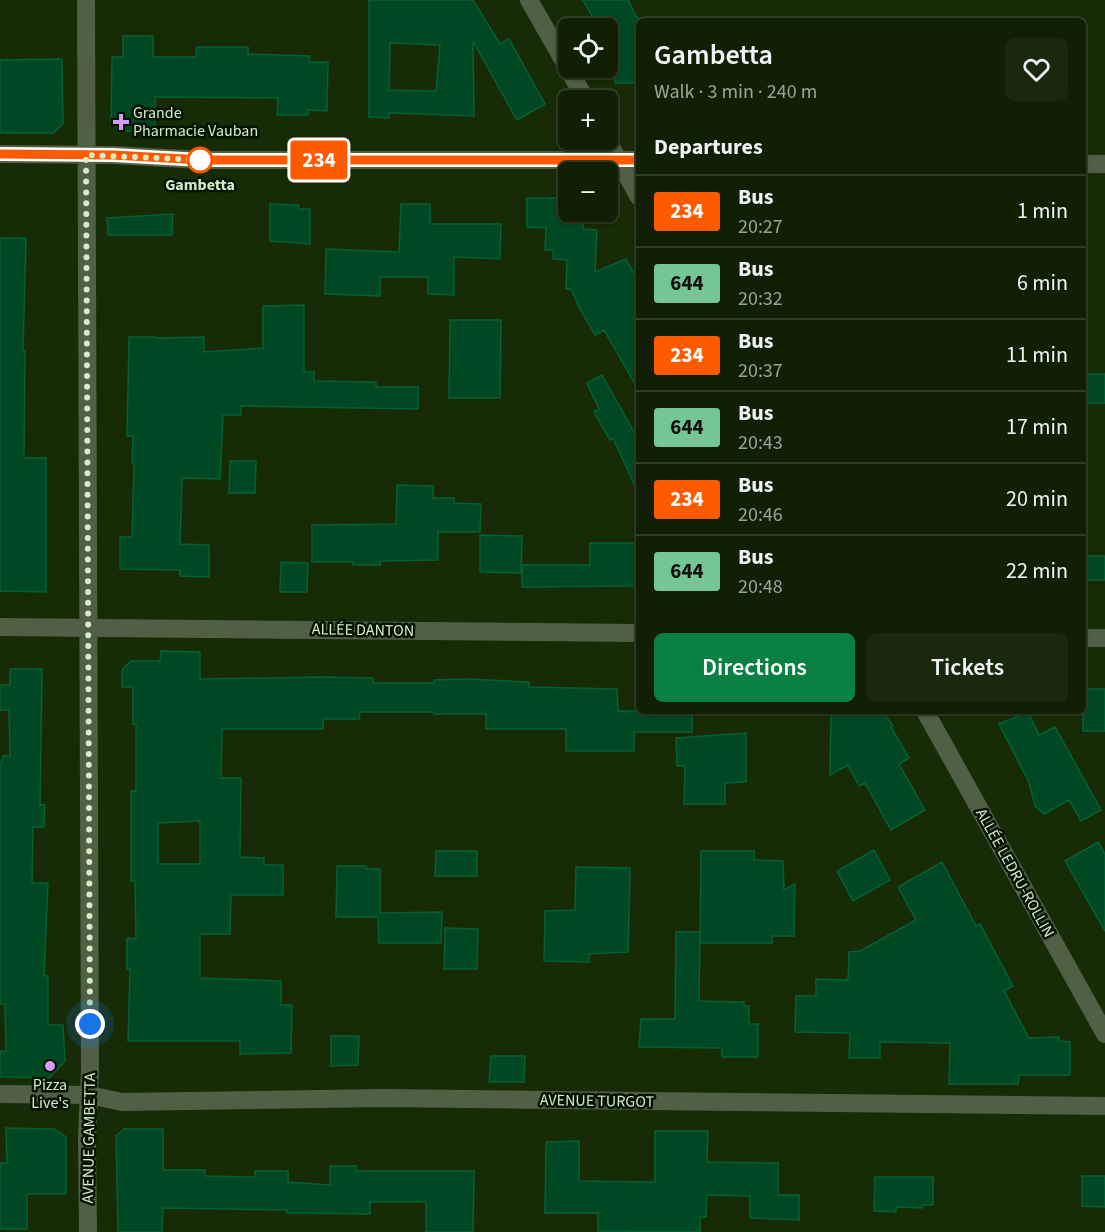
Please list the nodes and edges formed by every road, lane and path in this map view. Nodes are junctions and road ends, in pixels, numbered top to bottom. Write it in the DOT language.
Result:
graph roads {
  1 [pos="86,0"];
  2 [pos="529,0"];
  3 [pos="580,90"];
  4 [pos="612,150"];
  5 [pos="0,154"];
  6 [pos="86,155"];
  7 [pos="618,160"];
  8 [pos="636,160"];
  9 [pos="1086,164"];
  10 [pos="1105,164"];
  11 [pos="636,193"];
  12 [pos="0,627"];
  13 [pos="87,628"];
  14 [pos="636,633"];
  15 [pos="1086,638"];
  16 [pos="1105,638"];
  17 [pos="927,714"];
  18 [pos="1105,1034"];
  19 [pos="0,1094"];
  20 [pos="89,1095"];
  21 [pos="1105,1106"];
  22 [pos="88,1232"];
  1 -- 6 [label="street, AVENUE GAMBETTA"];
  2 -- 3 [label="street"];
  4 -- 7 [label="street"];
  5 -- 6 [label="street"];
  6 -- 7 [label="street"];
  6 -- 13 [label="street, AVENUE GAMBETTA"];
  7 -- 8 [label="street"];
  7 -- 11 [label="street"];
  9 -- 10 [label="street"];
  12 -- 13 [label="street, ALLÉE DANTON"];
  13 -- 14 [label="street, ALLÉE DANTON"];
  13 -- 20 [label="street, AVENUE GAMBETTA"];
  15 -- 16 [label="street"];
  17 -- 18 [label="street, ALLÉE LEDRU-ROLLIN"];
  19 -- 20 [label="street, AVENUE TURGOT"];
  20 -- 21 [label="street, AVENUE TURGOT"];
  20 -- 22 [label="street, AVENUE GAMBETTA"];
}
